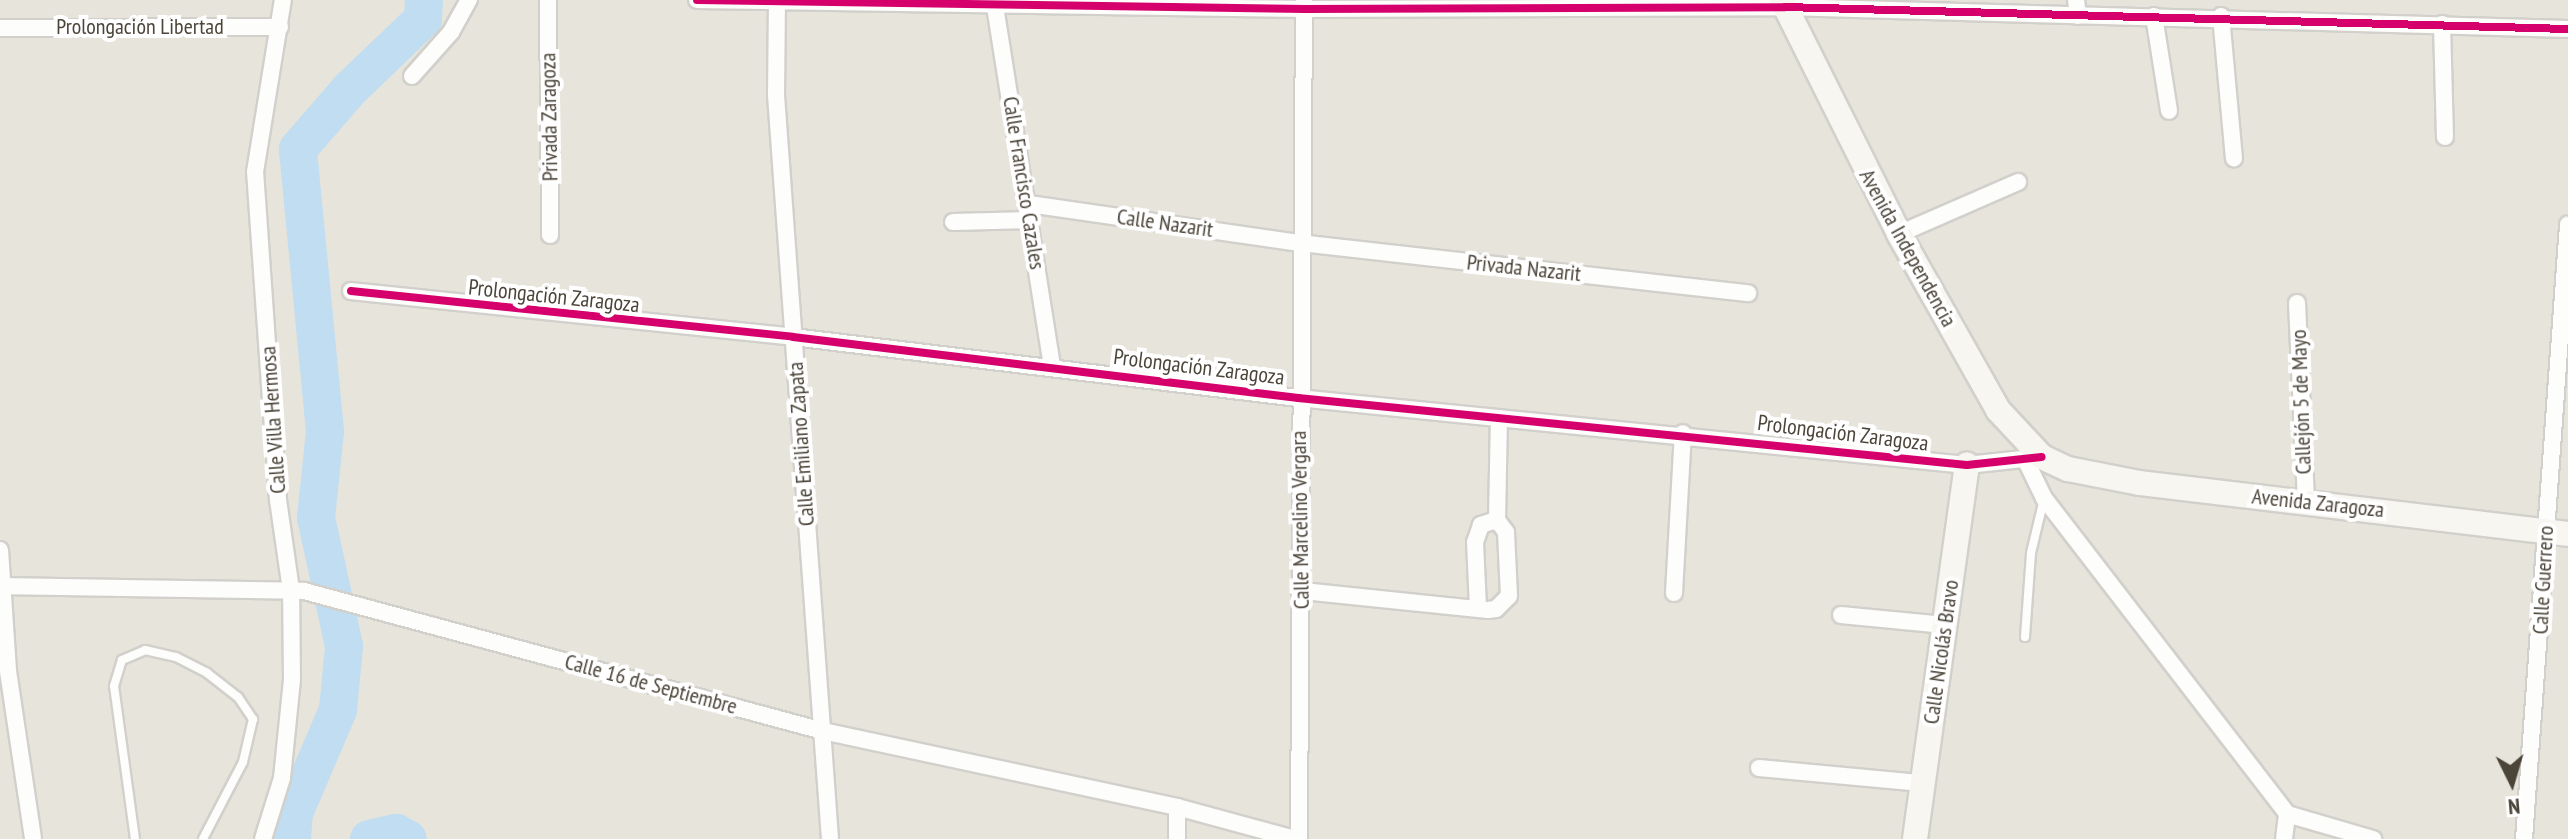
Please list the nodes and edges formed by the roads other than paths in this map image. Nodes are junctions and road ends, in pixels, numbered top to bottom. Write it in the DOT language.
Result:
graph roads {
  1 [pos="283,0"];
  2 [pos="469,0"];
  3 [pos="548,0"];
  4 [pos="697,0"];
  5 [pos="777,2"];
  6 [pos="995,3"];
  7 [pos="1783,3"];
  8 [pos="1304,4"];
  9 [pos="2077,8"];
  10 [pos="2154,16"];
  11 [pos="2221,16"];
  12 [pos="2442,24"];
  13 [pos="280,27"];
  14 [pos="0,28"];
  15 [pos="2568,29"];
  16 [pos="412,76"];
  17 [pos="2169,111"];
  18 [pos="2445,137"];
  19 [pos="2234,158"];
  20 [pos="2018,182"];
  21 [pos="1030,212"];
  22 [pos="953,222"];
  23 [pos="2568,225"];
  24 [pos="1899,234"];
  25 [pos="550,235"];
  26 [pos="1300,243"];
  27 [pos="351,291"];
  28 [pos="1748,293"];
  29 [pos="2297,303"];
  30 [pos="793,337"];
  31 [pos="1052,367"];
  32 [pos="1298,398"];
  33 [pos="1499,418"];
  34 [pos="1683,433"];
  35 [pos="2034,459"];
  36 [pos="1967,465"];
  37 [pos="2068,469"];
  38 [pos="2044,498"];
  39 [pos="2306,502"];
  40 [pos="1492,521"];
  41 [pos="2557,532"];
  42 [pos="0,550"];
  43 [pos="1,586"];
  44 [pos="298,590"];
  45 [pos="1303,591"];
  46 [pos="1674,593"];
  47 [pos="1483,609"];
  48 [pos="1841,615"];
  49 [pos="1945,625"];
  50 [pos="2025,637"];
  51 [pos="4,671"];
  52 [pos="823,731"];
  53 [pos="1759,768"];
  54 [pos="1922,783"];
  55 [pos="1177,807"];
  56 [pos="2287,814"];
  57 [pos="33,839"];
  58 [pos="135,839"];
  59 [pos="203,839"];
  60 [pos="263,839"];
  61 [pos="830,839"];
  62 [pos="1177,839"];
  63 [pos="1297,839"];
  64 [pos="1915,839"];
  65 [pos="2284,839"];
  66 [pos="2373,839"];
  67 [pos="2524,839"];
  1 -- 13 [label="street, Calle Villa Hermosa"];
  2 -- 16 [label="street"];
  3 -- 25 [label="street, Privada Zaragoza"];
  4 -- 5 [label="street"];
  5 -- 6 [label="street"];
  5 -- 30 [label="street, Calle Emiliano Zapata"];
  6 -- 8 [label="street"];
  6 -- 21 [label="street, Calle Francisco Cazales"];
  7 -- 8 [label="street"];
  7 -- 9 [label="street"];
  7 -- 24 [label="main road, Avenida Independencia"];
  8 -- 26 [label="street, Calle Marcelino Vergara"];
  9 -- 10 [label="street"];
  10 -- 11 [label="street"];
  10 -- 17 [label="street"];
  11 -- 12 [label="street"];
  11 -- 19 [label="street"];
  12 -- 15 [label="street"];
  12 -- 18 [label="street"];
  13 -- 14 [label="street, Prolongación Libertad"];
  13 -- 44 [label="street, Calle Villa Hermosa"];
  20 -- 24 [label="street"];
  21 -- 22 [label="street, Calle Nazarit"];
  21 -- 26 [label="street, Calle Nazarit"];
  21 -- 31 [label="street, Calle Francisco Cazales"];
  23 -- 41 [label="street, Calle Guerrero"];
  24 -- 35 [label="main road, Avenida Independencia"];
  26 -- 28 [label="street, Privada Nazarit"];
  26 -- 32 [label="street, Calle Marcelino Vergara"];
  27 -- 30 [label="street, Prolongación Zaragoza"];
  29 -- 39 [label="street, Callejón 5 de Mayo"];
  30 -- 31 [label="street, Prolongación Zaragoza"];
  30 -- 52 [label="street, Calle Emiliano Zapata"];
  31 -- 32 [label="street, Prolongación Zaragoza"];
  32 -- 33 [label="street, Prolongación Zaragoza"];
  32 -- 45 [label="street, Calle Marcelino Vergara"];
  33 -- 34 [label="street, Prolongación Zaragoza"];
  33 -- 40 [label="street"];
  34 -- 36 [label="street, Prolongación Zaragoza"];
  34 -- 46 [label="street"];
  35 -- 36 [label="street, Prolongación Zaragoza"];
  35 -- 37 [label="main road, Avenida Independencia"];
  35 -- 38 [label="street, Avenida Independencia"];
  36 -- 49 [label="main road, Calle Nicolás Bravo"];
  37 -- 39 [label="main road, Avenida Zaragoza"];
  38 -- 50 [label="lane"];
  38 -- 56 [label="street, Avenida Independencia"];
  39 -- 41 [label="main road, Avenida Zaragoza"];
  40 -- 47 [label="street"];
  40 -- 47 [label="street"];
  41 -- 67 [label="street, Calle Guerrero"];
  42 -- 43 [label="street"];
  43 -- 44 [label="street, Calle 16 de Septiembre"];
  43 -- 51 [label="street"];
  44 -- 52 [label="street, Calle 16 de Septiembre"];
  44 -- 60 [label="street, Calle Villa Hermosa"];
  45 -- 47 [label="street"];
  45 -- 63 [label="street, Calle Marcelino Vergara"];
  48 -- 49 [label="street"];
  49 -- 54 [label="main road, Calle Nicolás Bravo"];
  51 -- 57 [label="street"];
  52 -- 55 [label="street, Calle 16 de Septiembre"];
  52 -- 61 [label="street, Calle Emiliano Zapata"];
  53 -- 54 [label="street"];
  54 -- 64 [label="main road, Calle Nicolás Bravo"];
  55 -- 62 [label="street"];
  55 -- 63 [label="street, Calle 16 de Septiembre"];
  56 -- 65 [label="street"];
  56 -- 66 [label="street"];
  58 -- 59 [label="lane"];
}
